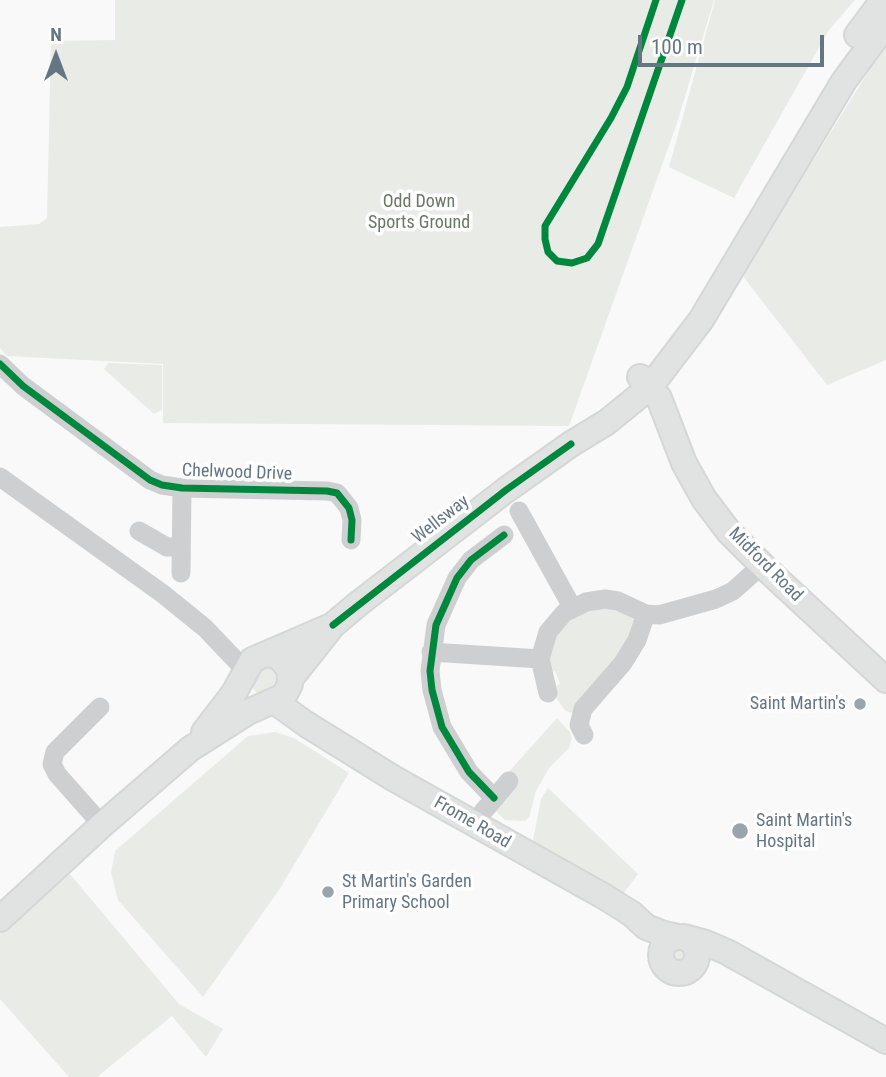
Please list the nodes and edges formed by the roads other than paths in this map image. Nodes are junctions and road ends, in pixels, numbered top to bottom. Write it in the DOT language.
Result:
graph roads {
  1 [pos="883,0"];
  2 [pos="886,24"];
  3 [pos="701,320"];
  4 [pos="0,363"];
  5 [pos="645,382"];
  6 [pos="670,431"];
  7 [pos="0,477"];
  8 [pos="182,488"];
  9 [pos="519,511"];
  10 [pos="139,531"];
  11 [pos="504,535"];
  12 [pos="351,540"];
  13 [pos="181,547"];
  14 [pos="762,565"];
  15 [pos="181,573"];
  16 [pos="572,607"];
  17 [pos="646,614"];
  18 [pos="333,625"];
  19 [pos="431,652"];
  20 [pos="540,659"];
  21 [pos="254,664"];
  22 [pos="291,680"];
  23 [pos="886,680"];
  24 [pos="548,692"];
  25 [pos="271,701"];
  26 [pos="100,707"];
  27 [pos="584,735"];
  28 [pos="333,739"];
  29 [pos="190,749"];
  30 [pos="509,781"];
  31 [pos="102,825"];
  32 [pos="614,903"];
  33 [pos="0,918"];
  34 [pos="681,937"];
  35 [pos="661,956"];
  36 [pos="692,968"];
  37 [pos="766,976"];
  38 [pos="886,1041"];
  1 -- 5 [label="main road, Wellsway"];
  2 -- 3 [label="main road, Wellsway"];
  3 -- 5 [label="main road, Wellsway"];
  3 -- 6 [label="main road"];
  4 -- 8 [label="street, Chelwood Drive"];
  5 -- 6 [label="main road, Midford Road"];
  5 -- 18 [label="main road, Wellsway"];
  6 -- 14 [label="main road, Midford Road"];
  7 -- 21 [label="street"];
  8 -- 12 [label="street, Chelwood Drive"];
  8 -- 13 [label="street, Chelwood Drive"];
  9 -- 16 [label="street"];
  10 -- 13 [label="street"];
  11 -- 19 [label="street"];
  13 -- 15 [label="street, Chelwood Drive"];
  14 -- 17 [label="street"];
  14 -- 23 [label="main road, Midford Road"];
  16 -- 17 [label="street"];
  16 -- 20 [label="street"];
  17 -- 27 [label="street"];
  18 -- 21 [label="main road, Wellsway"];
  18 -- 22 [label="main road, Wellsway"];
  19 -- 20 [label="street"];
  19 -- 30 [label="street"];
  20 -- 24 [label="street"];
  21 -- 22 [label="main road"];
  21 -- 25 [label="main road"];
  21 -- 29 [label="main road, Wellsway"];
  22 -- 25 [label="main road, Wellsway"];
  22 -- 28 [label="main road, Frome Road"];
  25 -- 28 [label="main road, Frome Road"];
  25 -- 29 [label="main road, Wellsway"];
  26 -- 31 [label="street"];
  28 -- 32 [label="main road, Frome Road"];
  29 -- 31 [label="main road, Wellsway"];
  31 -- 33 [label="main road, Wellsway"];
  32 -- 34 [label="main road, Frome Road"];
  32 -- 35 [label="main road, Frome Road"];
  34 -- 35 [label="main road"];
  34 -- 36 [label="main road"];
  34 -- 37 [label="main road, Frome Road"];
  35 -- 36 [label="main road, Frome Road"];
  36 -- 37 [label="main road, Frome Road"];
  37 -- 38 [label="main road, Frome Road"];
}
